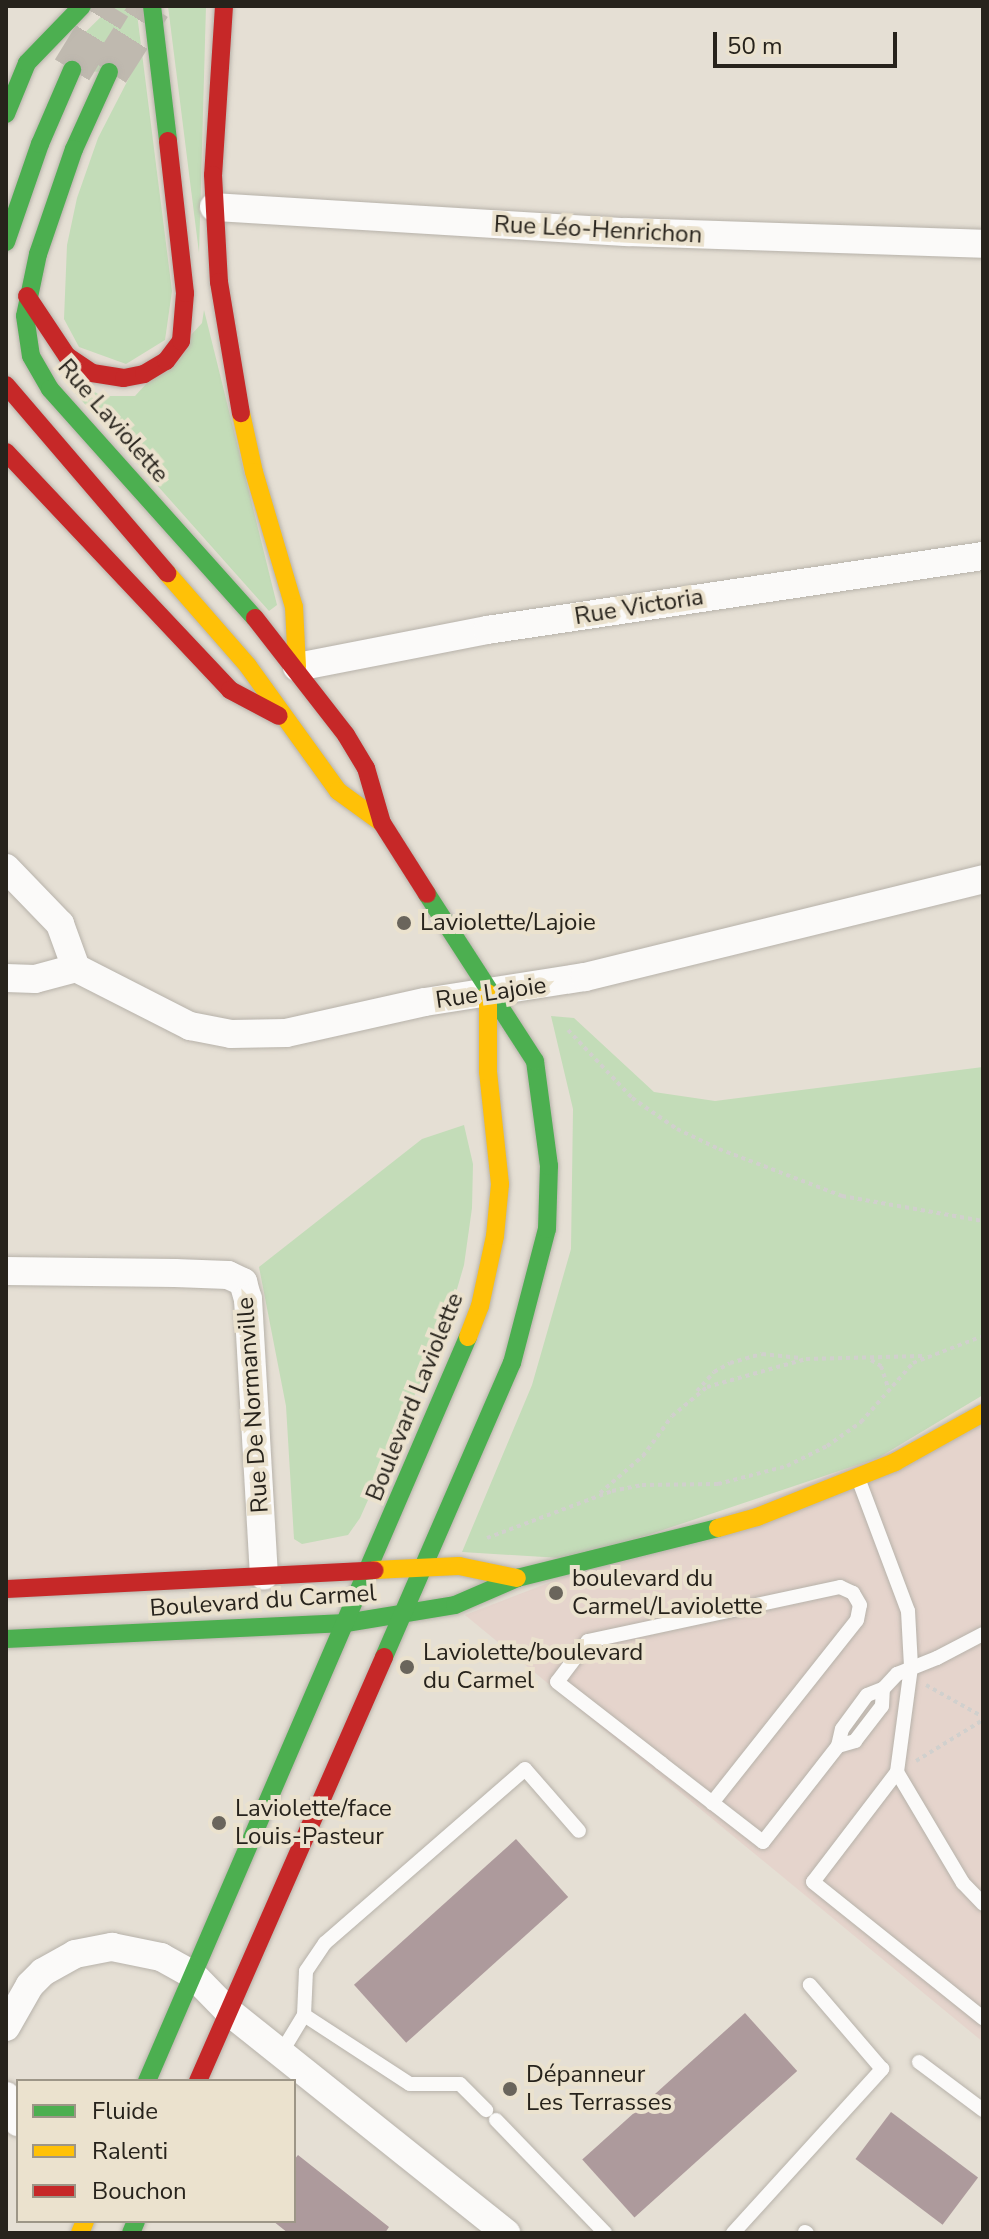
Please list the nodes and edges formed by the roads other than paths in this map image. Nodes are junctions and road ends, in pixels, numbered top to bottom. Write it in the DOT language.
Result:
graph roads {
  1 [pos="82,6"];
  2 [pos="152,6"];
  3 [pos="224,6"];
  4 [pos="72,70"];
  5 [pos="109,72"];
  6 [pos="6,114"];
  7 [pos="214,207"];
  8 [pos="6,242"];
  9 [pos="983,244"];
  10 [pos="27,296"];
  11 [pos="6,385"];
  12 [pos="6,452"];
  13 [pos="983,556"];
  14 [pos="297,667"];
  15 [pos="286,720"];
  16 [pos="382,823"];
  17 [pos="6,868"];
  18 [pos="983,879"];
  19 [pos="76,968"];
  20 [pos="6,978"];
  21 [pos="488,993"];
  22 [pos="6,1271"];
  23 [pos="983,1413"];
  24 [pos="858,1478"];
  25 [pos="422,1569"];
  26 [pos="370,1570"];
  27 [pos="264,1576"];
  28 [pos="517,1578"];
  29 [pos="6,1589"];
  30 [pos="403,1616"];
  31 [pos="346,1623"];
  32 [pos="983,1634"];
  33 [pos="6,1639"];
  34 [pos="911,1667"];
  35 [pos="897,1772"];
  36 [pos="712,1803"];
  37 [pos="579,1831"];
  38 [pos="983,1904"];
  39 [pos="193,1975"];
  40 [pos="810,1985"];
  41 [pos="228,2011"];
  42 [pos="304,2015"];
  43 [pos="8,2018"];
  44 [pos="983,2018"];
  45 [pos="281,2053"];
  46 [pos="919,2062"];
  47 [pos="148,2079"];
  48 [pos="199,2079"];
  49 [pos="6,2096"];
  50 [pos="983,2110"];
  51 [pos="16,2118"];
  52 [pos="506,2233"];
  53 [pos="605,2233"];
  54 [pos="733,2233"];
  1 -- 6 [label="main road"];
  2 -- 10 [label="main road"];
  3 -- 7 [label="main road"];
  4 -- 8 [label="main road"];
  5 -- 10 [label="main road, Rue Laviolette"];
  7 -- 9 [label="street, Rue Léo-Henrichon"];
  7 -- 14 [label="main road"];
  10 -- 14 [label="main road, Rue Laviolette"];
  11 -- 15 [label="main road, Rue Laviolette"];
  12 -- 15 [label="main road, Rue Laviolette"];
  13 -- 14 [label="street, Rue Victoria"];
  14 -- 16 [label="main road, Rue Laviolette"];
  15 -- 16 [label="main road, Rue Laviolette"];
  16 -- 21 [label="main road, Rue Laviolette"];
  17 -- 19 [label="street"];
  18 -- 21 [label="street, Rue Lajoie"];
  19 -- 20 [label="street"];
  19 -- 21 [label="street, Rue Lajoie"];
  21 -- 25 [label="main road"];
  21 -- 26 [label="main road, Boulevard Laviolette"];
  22 -- 27 [label="street, Rue De Normanville"];
  23 -- 24 [label="main road, Boulevard du Carmel"];
  24 -- 28 [label="main road, Boulevard du Carmel"];
  24 -- 34 [label="lane"];
  25 -- 26 [label="main road, Boulevard du Carmel"];
  25 -- 28 [label="main road, Boulevard du Carmel"];
  25 -- 30 [label="main road"];
  26 -- 27 [label="main road, Boulevard du Carmel"];
  26 -- 31 [label="main road, Boulevard Laviolette"];
  27 -- 29 [label="main road, Boulevard du Carmel"];
  28 -- 30 [label="main road, Boulevard du Carmel"];
  30 -- 31 [label="main road, Boulevard du Carmel"];
  30 -- 41 [label="main road"];
  31 -- 33 [label="main road, Boulevard du Carmel"];
  31 -- 39 [label="main road, Boulevard Laviolette"];
  32 -- 34 [label="lane"];
  34 -- 35 [label="lane"];
  34 -- 36 [label="lane"];
  35 -- 38 [label="lane"];
  35 -- 44 [label="lane"];
  36 -- 36 [label="lane"];
  37 -- 42 [label="lane"];
  39 -- 41 [label="street"];
  39 -- 43 [label="street"];
  39 -- 47 [label="main road, Boulevard Laviolette"];
  40 -- 54 [label="lane"];
  41 -- 45 [label="street"];
  41 -- 48 [label="main road"];
  42 -- 45 [label="lane"];
  42 -- 53 [label="lane"];
  45 -- 52 [label="street"];
  46 -- 50 [label="lane"];
  49 -- 51 [label="street"];
}
